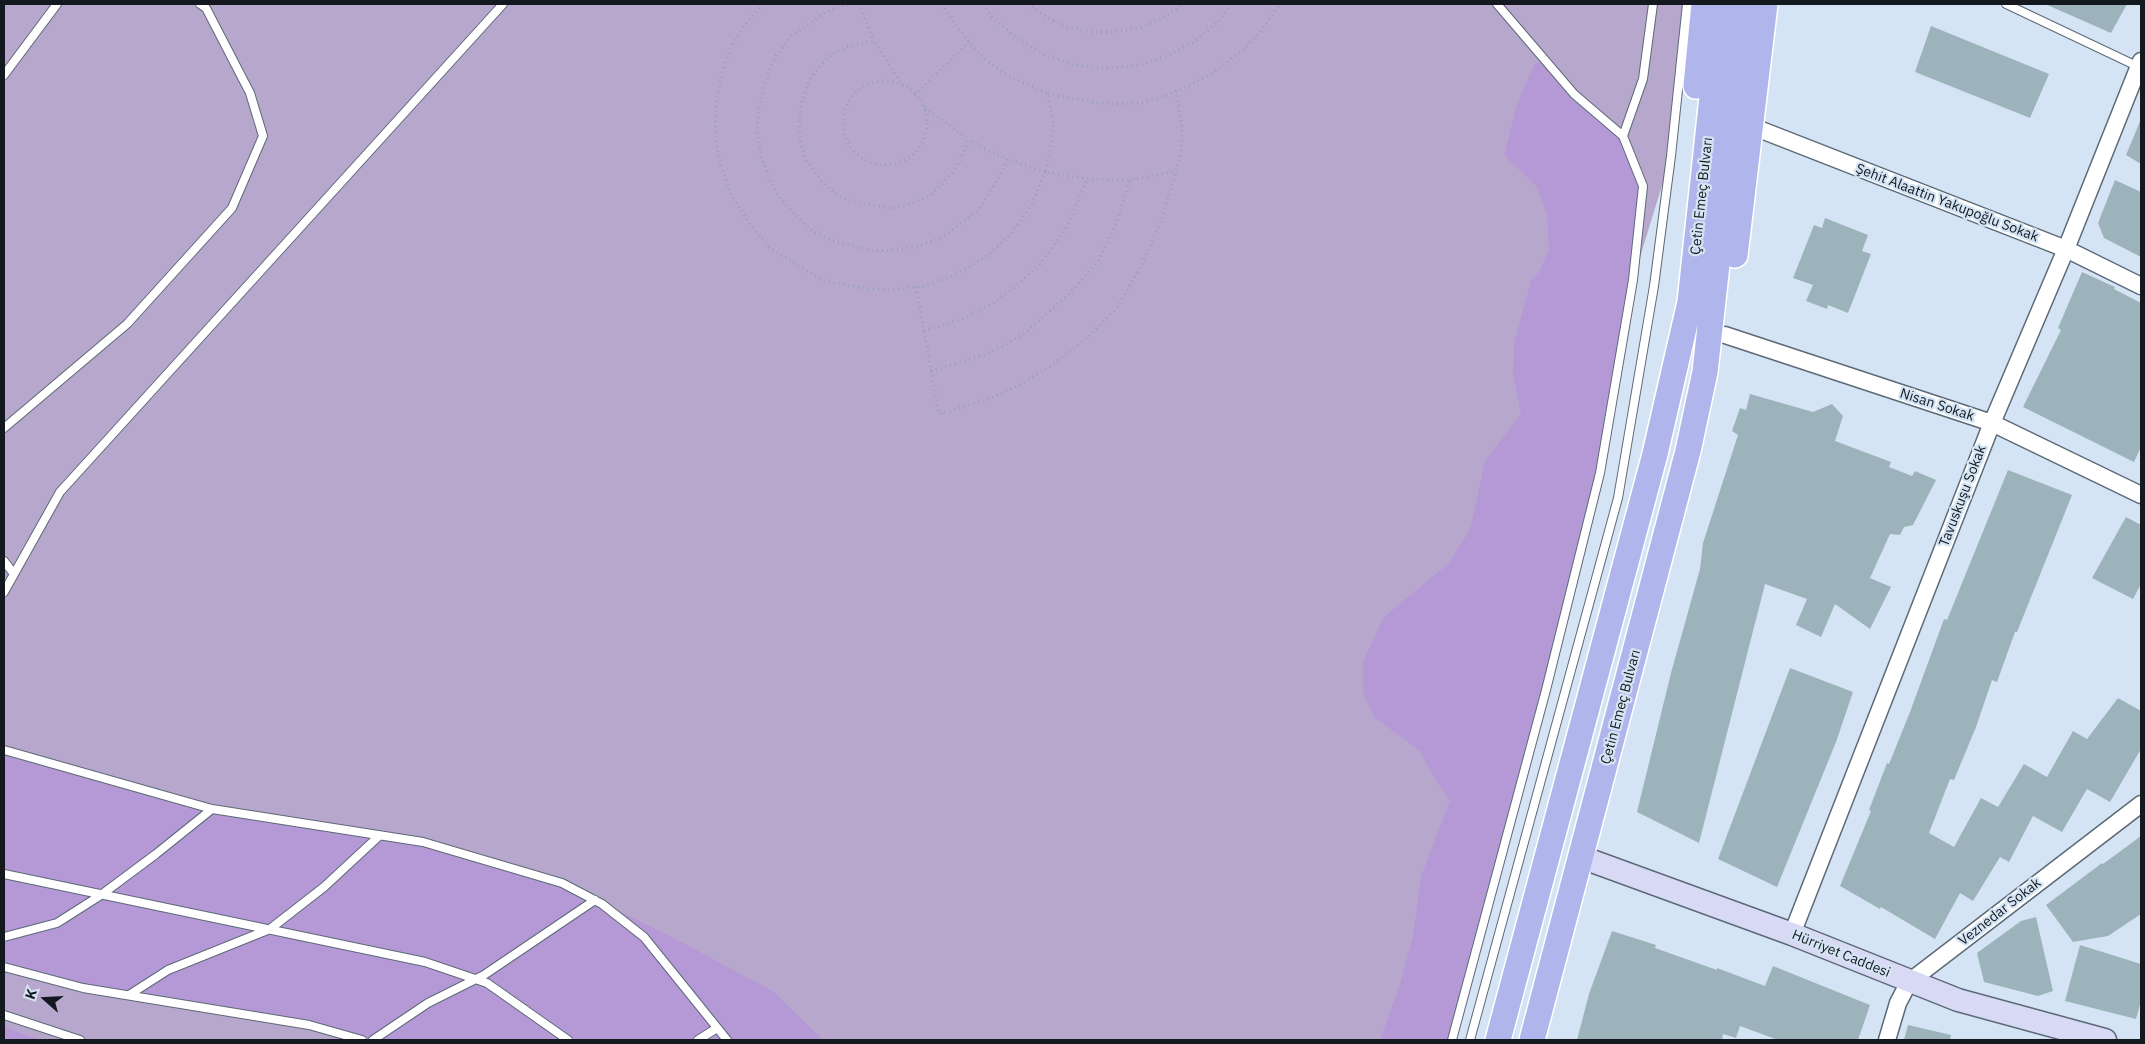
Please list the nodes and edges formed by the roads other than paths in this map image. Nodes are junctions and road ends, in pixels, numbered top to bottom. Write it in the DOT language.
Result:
graph roads {
  1 [pos="57,4"];
  2 [pos="200,4"];
  3 [pos="503,4"];
  4 [pos="1497,4"];
  5 [pos="1652,4"];
  6 [pos="1687,4"];
  7 [pos="1704,4"];
  8 [pos="1722,4"];
  9 [pos="1746,4"];
  10 [pos="1765,4"];
  11 [pos="2006,4"];
  12 [pos="2140,65"];
  13 [pos="4,74"];
  14 [pos="1751,126"];
  15 [pos="1623,136"];
  16 [pos="2066,249"];
  17 [pos="2141,286"];
  18 [pos="1725,335"];
  19 [pos="1705,372"];
  20 [pos="1671,387"];
  21 [pos="1992,422"];
  22 [pos="4,428"];
  23 [pos="2141,495"];
  24 [pos="4,561"];
  25 [pos="14,574"];
  26 [pos="4,592"];
  27 [pos="4,750"];
  28 [pos="2141,804"];
  29 [pos="212,809"];
  30 [pos="379,836"];
  31 [pos="1581,857"];
  32 [pos="4,874"];
  33 [pos="101,895"];
  34 [pos="595,900"];
  35 [pos="270,929"];
  36 [pos="1792,934"];
  37 [pos="4,937"];
  38 [pos="4,967"];
  39 [pos="474,980"];
  40 [pos="1909,982"];
  41 [pos="129,995"];
  42 [pos="4,1015"];
  43 [pos="717,1028"];
  44 [pos="80,1040"];
  45 [pos="362,1040"];
  46 [pos="373,1040"];
  47 [pos="568,1040"];
  48 [pos="698,1040"];
  49 [pos="727,1040"];
  50 [pos="1452,1040"];
  51 [pos="1470,1040"];
  52 [pos="1498,1040"];
  53 [pos="1532,1040"];
  54 [pos="1887,1040"];
  55 [pos="2105,1040"];
  1 -- 13 [label="lane"];
  2 -- 22 [label="lane"];
  3 -- 25 [label="lane"];
  4 -- 15 [label="lane"];
  5 -- 15 [label="lane"];
  6 -- 51 [label="lane"];
  7 -- 20 [label="main road, Çetin Emeç Bulvarı"];
  8 -- 20 [label="main road, Çetin Emeç Bulvarı"];
  9 -- 19 [label="main road, Çetin Emeç Bulvarı"];
  10 -- 14 [label="main road, Çetin Emeç Bulvarı"];
  11 -- 12 [label="lane"];
  12 -- 16 [label="street, Tavuskuşu Sokak"];
  14 -- 16 [label="street, Şehit Alaattin Yakupoğlu Sokak"];
  14 -- 18 [label="main road, Çetin Emeç Bulvarı"];
  15 -- 50 [label="lane"];
  16 -- 17 [label="street, Şehit Alaattin Yakupoğlu Sokak"];
  16 -- 21 [label="street, Tavuskuşu Sokak"];
  18 -- 19 [label="main road, Çetin Emeç Bulvarı"];
  18 -- 21 [label="street, Nisan Sokak"];
  19 -- 31 [label="main road, Çetin Emeç Bulvarı"];
  20 -- 52 [label="main road, Çetin Emeç Bulvarı"];
  21 -- 23 [label="street, Nisan Sokak"];
  21 -- 36 [label="street, Tavuskuşu Sokak"];
  24 -- 25 [label="lane"];
  25 -- 26 [label="lane"];
  27 -- 29 [label="lane"];
  28 -- 40 [label="street, Veznedar Sokak"];
  29 -- 30 [label="lane"];
  29 -- 33 [label="lane"];
  30 -- 34 [label="lane"];
  30 -- 35 [label="lane"];
  31 -- 36 [label="street, Hürriyet Caddesi"];
  31 -- 53 [label="main road, Çetin Emeç Bulvarı"];
  32 -- 33 [label="lane"];
  33 -- 35 [label="lane"];
  33 -- 37 [label="lane"];
  34 -- 39 [label="lane"];
  34 -- 43 [label="lane"];
  35 -- 39 [label="lane"];
  35 -- 41 [label="lane"];
  36 -- 40 [label="street, Hürriyet Caddesi"];
  38 -- 41 [label="lane"];
  39 -- 46 [label="lane"];
  39 -- 47 [label="lane"];
  40 -- 54 [label="street, Veznedar Sokak"];
  40 -- 55 [label="street, Hürriyet Caddesi"];
  41 -- 45 [label="lane"];
  42 -- 44 [label="lane"];
  43 -- 48 [label="lane"];
  43 -- 49 [label="lane"];
}
